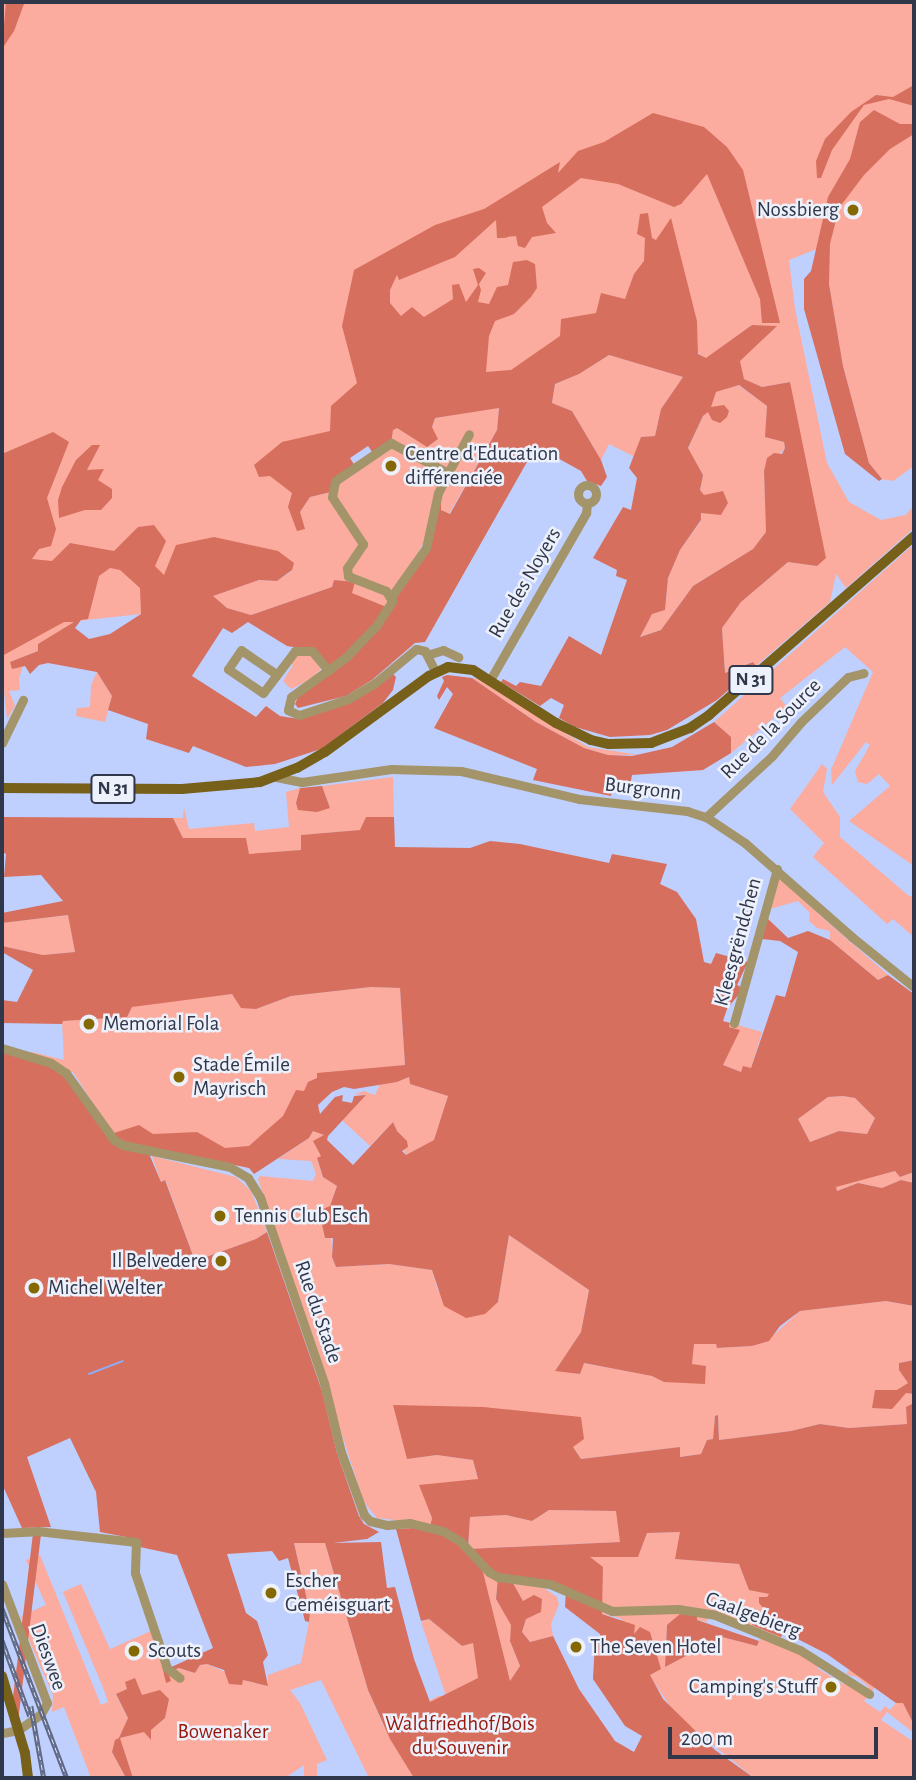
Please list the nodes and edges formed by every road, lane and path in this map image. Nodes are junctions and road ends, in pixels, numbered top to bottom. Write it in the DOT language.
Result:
graph roads {
  1 [pos="469,434"];
  2 [pos="448,473"];
  3 [pos="587,503"];
  4 [pos="914,536"];
  5 [pos="391,597"];
  6 [pos="428,654"];
  7 [pos="458,657"];
  8 [pos="329,671"];
  9 [pos="435,671"];
  10 [pos="864,673"];
  11 [pos="276,674"];
  12 [pos="490,680"];
  13 [pos="23,700"];
  14 [pos="7,724"];
  15 [pos="2,743"];
  16 [pos="294,773"];
  17 [pos="2,788"];
  18 [pos="706,817"];
  19 [pos="776,869"];
  20 [pos="914,987"];
  21 [pos="734,1023"];
  22 [pos="2,1048"];
  23 [pos="387,1525"];
  24 [pos="2,1533"];
  25 [pos="2,1584"];
  26 [pos="2,1676"];
  27 [pos="180,1678"];
  28 [pos="869,1694"];
  29 [pos="18,1730"];
  30 [pos="2,1733"];
  31 [pos="28,1778"];
  1 -- 2 [label="street"];
  2 -- 5 [label="street"];
  2 -- 5 [label="street"];
  3 -- 12 [label="street, Rue des Noyers"];
  4 -- 12 [label="main road, N 31"];
  5 -- 8 [label="street"];
  6 -- 7 [label="street"];
  6 -- 8 [label="street"];
  6 -- 9 [label="street"];
  8 -- 11 [label="street"];
  9 -- 12 [label="main road, N 31"];
  9 -- 16 [label="main road, N 31"];
  10 -- 18 [label="street, Rue de la Source"];
  11 -- 11 [label="street"];
  13 -- 14 [label="street"];
  14 -- 15 [label="street"];
  16 -- 17 [label="main road, N 31"];
  16 -- 18 [label="street, Burgronn"];
  18 -- 19 [label="street, Burgronn"];
  19 -- 20 [label="street, Burgronn"];
  19 -- 21 [label="street, Kleesgrëndchen"];
  22 -- 23 [label="street, Rue du Stade"];
  23 -- 28 [label="street, Gaalgebierg"];
  24 -- 27 [label="street"];
  25 -- 29 [label="street, Dieswee"];
  26 -- 29 [label="main road"];
  29 -- 30 [label="street"];
  29 -- 31 [label="main road"];
}
